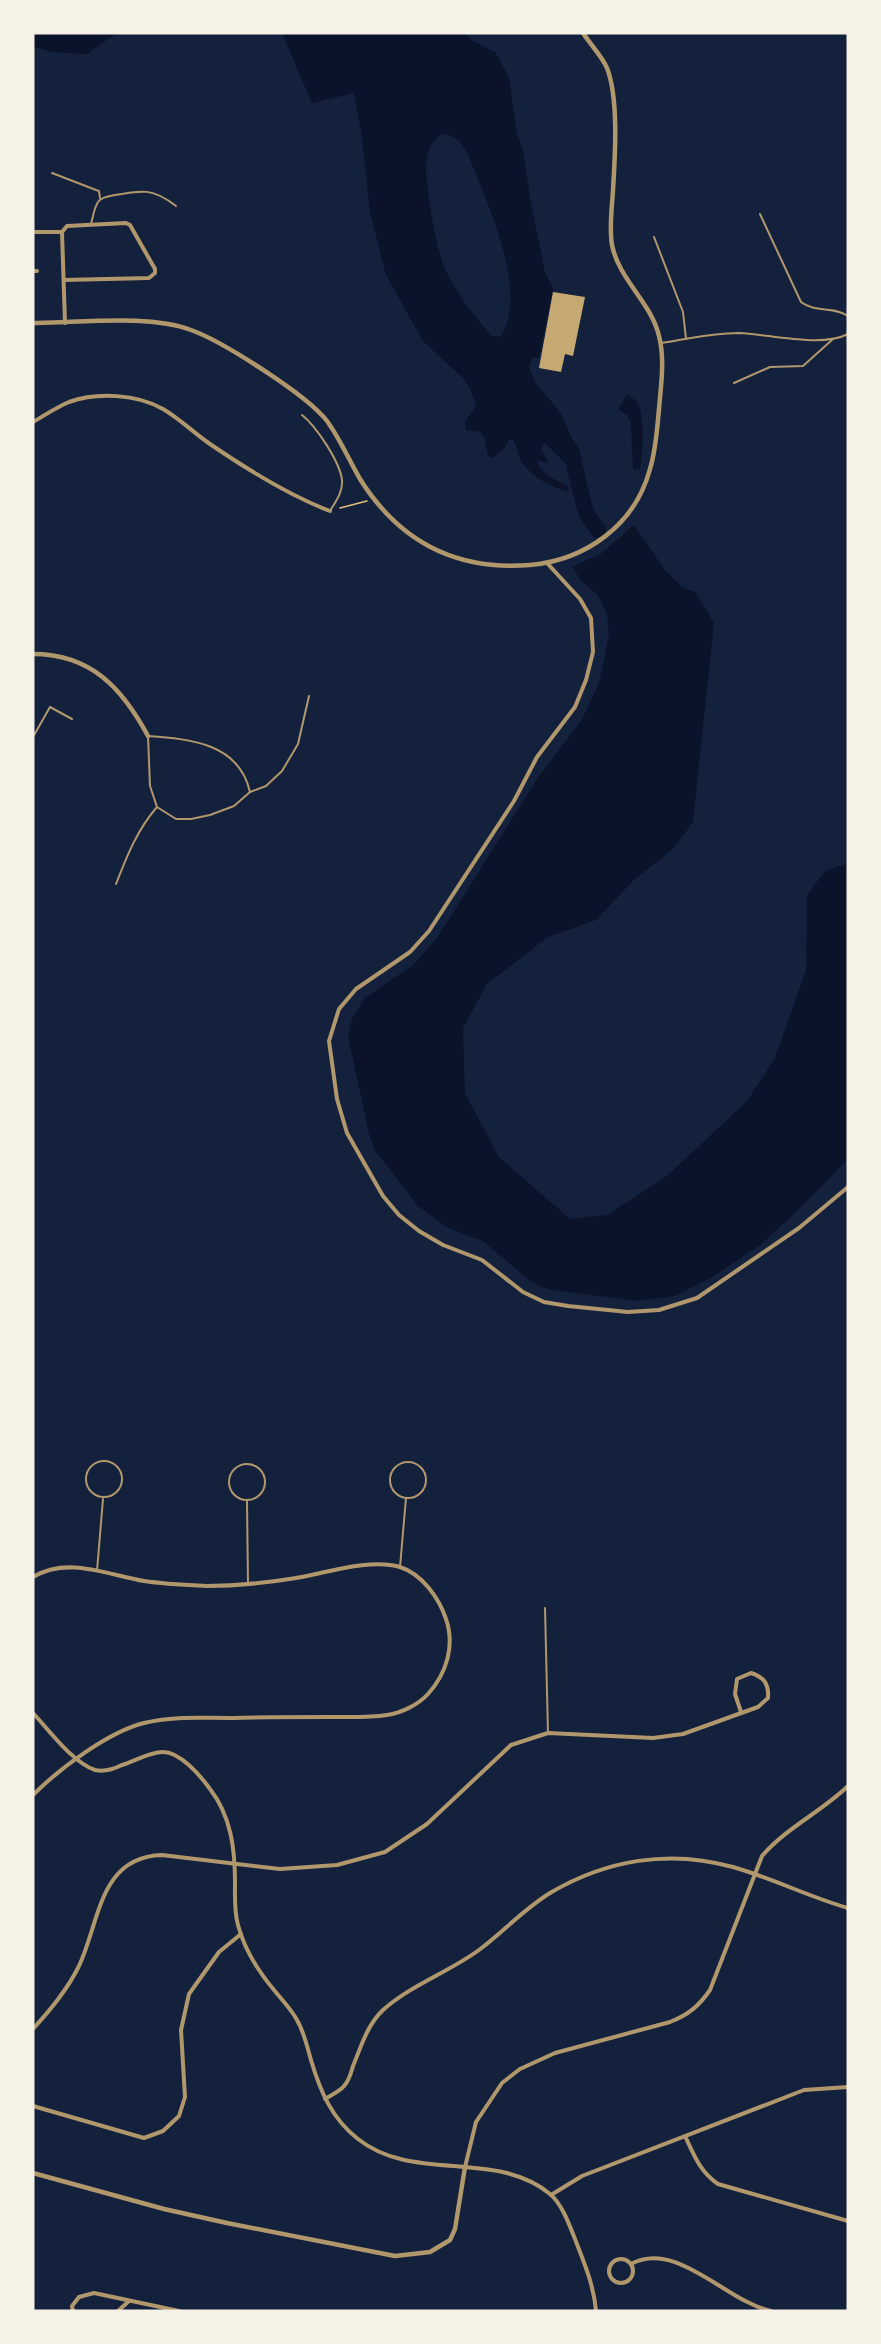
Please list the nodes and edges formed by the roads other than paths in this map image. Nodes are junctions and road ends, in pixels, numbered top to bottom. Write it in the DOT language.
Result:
graph roads {
  1 [pos="583,33"];
  2 [pos="52,173"];
  3 [pos="100,199"];
  4 [pos="176,206"];
  5 [pos="760,214"];
  6 [pos="91,224"];
  7 [pos="33,232"];
  8 [pos="62,232"];
  9 [pos="654,237"];
  10 [pos="64,280"];
  11 [pos="848,316"];
  12 [pos="33,322"];
  13 [pos="65,323"];
  14 [pos="848,334"];
  15 [pos="686,339"];
  16 [pos="833,339"];
  17 [pos="661,343"];
  18 [pos="734,383"];
  19 [pos="302,415"];
  20 [pos="33,422"];
  21 [pos="330,511"];
  22 [pos="547,563"];
  23 [pos="33,654"];
  24 [pos="309,696"];
  25 [pos="72,719"];
  26 [pos="148,736"];
  27 [pos="33,737"];
  28 [pos="250,792"];
  29 [pos="158,807"];
  30 [pos="116,884"];
  31 [pos="848,1188"];
  32 [pos="406,1497"];
  33 [pos="103,1498"];
  34 [pos="247,1500"];
  35 [pos="400,1567"];
  36 [pos="97,1571"];
  37 [pos="33,1577"];
  38 [pos="248,1585"];
  39 [pos="545,1608"];
  40 [pos="741,1712"];
  41 [pos="33,1713"];
  42 [pos="548,1733"];
  43 [pos="78,1759"];
  44 [pos="848,1786"];
  45 [pos="33,1795"];
  46 [pos="235,1864"];
  47 [pos="755,1874"];
  48 [pos="848,1908"];
  49 [pos="241,1934"];
  50 [pos="33,2029"];
  51 [pos="848,2087"];
  52 [pos="325,2099"];
  53 [pos="33,2106"];
  54 [pos="685,2136"];
  55 [pos="465,2167"];
  56 [pos="33,2173"];
  57 [pos="551,2195"];
  58 [pos="848,2221"];
  59 [pos="632,2264"];
  60 [pos="129,2301"];
  61 [pos="73,2311"];
  62 [pos="118,2311"];
  63 [pos="179,2311"];
  64 [pos="596,2311"];
  65 [pos="771,2311"];
  1 -- 17 [label="street"];
  2 -- 3 [label="lane"];
  3 -- 4 [label="lane"];
  3 -- 6 [label="lane"];
  5 -- 11 [label="lane"];
  6 -- 8 [label="street"];
  6 -- 10 [label="street"];
  7 -- 8 [label="street"];
  8 -- 10 [label="street"];
  9 -- 15 [label="lane"];
  10 -- 13 [label="street"];
  12 -- 13 [label="street"];
  13 -- 22 [label="street"];
  14 -- 16 [label="lane"];
  15 -- 16 [label="lane"];
  15 -- 17 [label="lane"];
  16 -- 18 [label="lane"];
  17 -- 22 [label="street"];
  19 -- 21 [label="lane"];
  20 -- 21 [label="street"];
  22 -- 31 [label="street"];
  23 -- 26 [label="street"];
  24 -- 28 [label="lane"];
  25 -- 27 [label="lane"];
  26 -- 28 [label="lane"];
  26 -- 29 [label="lane"];
  28 -- 29 [label="lane"];
  29 -- 30 [label="lane"];
  32 -- 32 [label="lane"];
  32 -- 35 [label="lane"];
  33 -- 33 [label="lane"];
  33 -- 36 [label="lane"];
  34 -- 34 [label="lane"];
  34 -- 38 [label="lane"];
  35 -- 38 [label="street"];
  35 -- 43 [label="street"];
  36 -- 37 [label="street"];
  36 -- 38 [label="street"];
  39 -- 42 [label="lane"];
  40 -- 40 [label="street"];
  40 -- 42 [label="street"];
  41 -- 43 [label="street"];
  42 -- 46 [label="street"];
  43 -- 45 [label="street"];
  43 -- 46 [label="street"];
  44 -- 47 [label="street"];
  46 -- 49 [label="street"];
  46 -- 50 [label="street"];
  47 -- 48 [label="street"];
  47 -- 52 [label="street"];
  47 -- 55 [label="street"];
  49 -- 52 [label="street"];
  49 -- 53 [label="street"];
  51 -- 54 [label="street"];
  52 -- 55 [label="street"];
  54 -- 57 [label="street"];
  54 -- 58 [label="street"];
  55 -- 56 [label="street"];
  55 -- 57 [label="street"];
  57 -- 64 [label="street"];
  59 -- 59 [label="street"];
  59 -- 65 [label="street"];
  60 -- 61 [label="street"];
  60 -- 62 [label="street"];
  60 -- 63 [label="street"];
}
